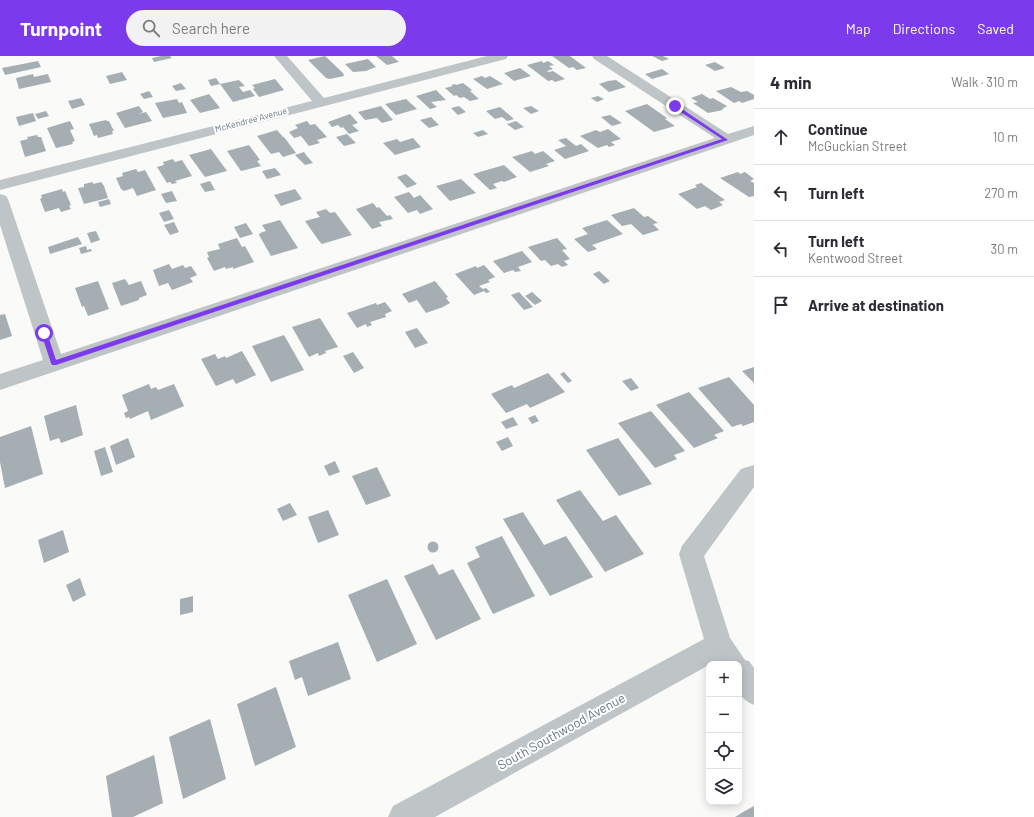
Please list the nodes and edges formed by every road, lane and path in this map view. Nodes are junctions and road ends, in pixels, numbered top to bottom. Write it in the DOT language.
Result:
graph roads {
  1 [pos="280,56"];
  2 [pos="502,56"];
  3 [pos="598,56"];
  4 [pos="320,102"];
  5 [pos="754,130"];
  6 [pos="726,140"];
  7 [pos="0,185"];
  8 [pos="0,199"];
  9 [pos="54,363"];
  10 [pos="0,382"];
  11 [pos="754,475"];
  12 [pos="726,654"];
  13 [pos="742,675"];
  14 [pos="754,691"];
  15 [pos="404,817"];
  1 -- 4 [label="street"];
  2 -- 4 [label="street, McKendree Avenue"];
  3 -- 6 [label="street"];
  4 -- 7 [label="street, McKendree Avenue"];
  5 -- 6 [label="street"];
  6 -- 9 [label="street"];
  8 -- 9 [label="street"];
  9 -- 10 [label="street"];
  11 -- 12 [label="street"];
  12 -- 15 [label="street, South Southwood Avenue"];
  13 -- 14 [label="street"];
}
